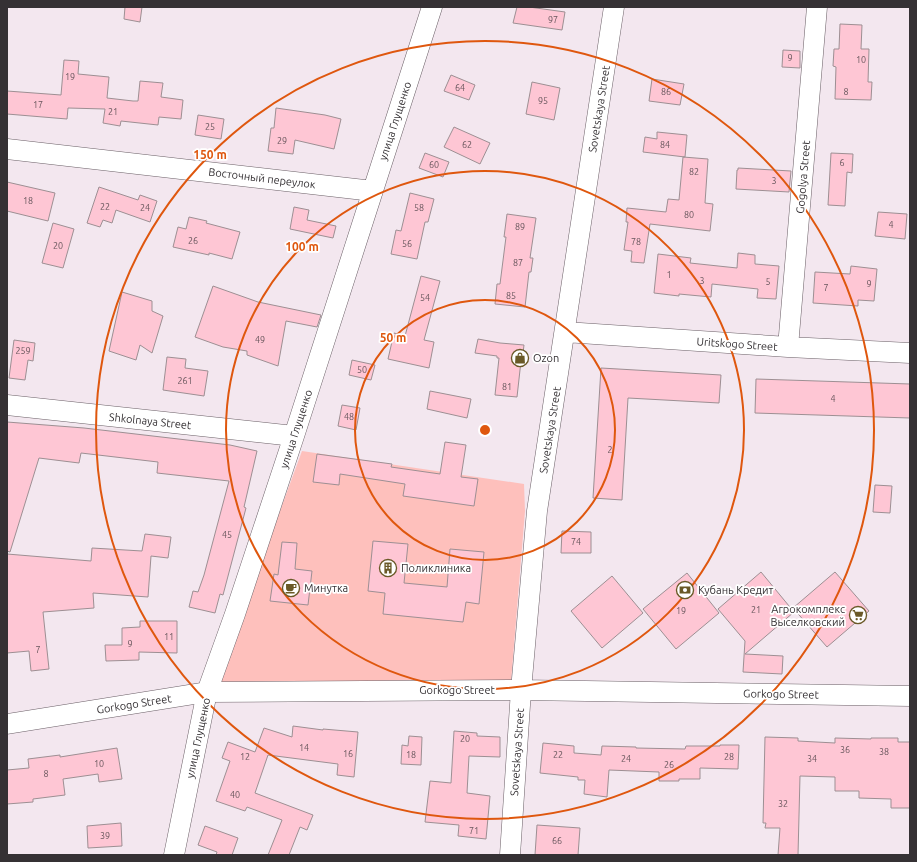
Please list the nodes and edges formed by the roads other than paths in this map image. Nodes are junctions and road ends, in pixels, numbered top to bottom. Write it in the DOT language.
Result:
graph roads {
  1 [pos="432,7"];
  2 [pos="614,7"];
  3 [pos="817,7"];
  4 [pos="7,149"];
  5 [pos="373,192"];
  6 [pos="564,332"];
  7 [pos="788,347"];
  8 [pos="910,353"];
  9 [pos="7,405"];
  10 [pos="294,436"];
  11 [pos="521,690"];
  12 [pos="207,692"];
  13 [pos="910,696"];
  14 [pos="7,724"];
  15 [pos="174,855"];
  16 [pos="510,855"];
  1 -- 5 [label="street, улица Глущенко"];
  2 -- 6 [label="street, Sovetskaya Street"];
  3 -- 7 [label="street, Gogolya Street"];
  4 -- 5 [label="street, Восточный переулок"];
  5 -- 10 [label="street, улица Глущенко"];
  6 -- 7 [label="street, Uritskogo Street"];
  6 -- 11 [label="street, Sovetskaya Street"];
  7 -- 8 [label="street, Uritskogo Street"];
  9 -- 10 [label="street, Shkolnaya Street"];
  10 -- 12 [label="street, улица Глущенко"];
  11 -- 12 [label="street, Gorkogo Street"];
  11 -- 13 [label="street, Gorkogo Street"];
  11 -- 16 [label="street, Sovetskaya Street"];
  12 -- 14 [label="street, Gorkogo Street"];
  12 -- 15 [label="street, улица Глущенко"];
}
